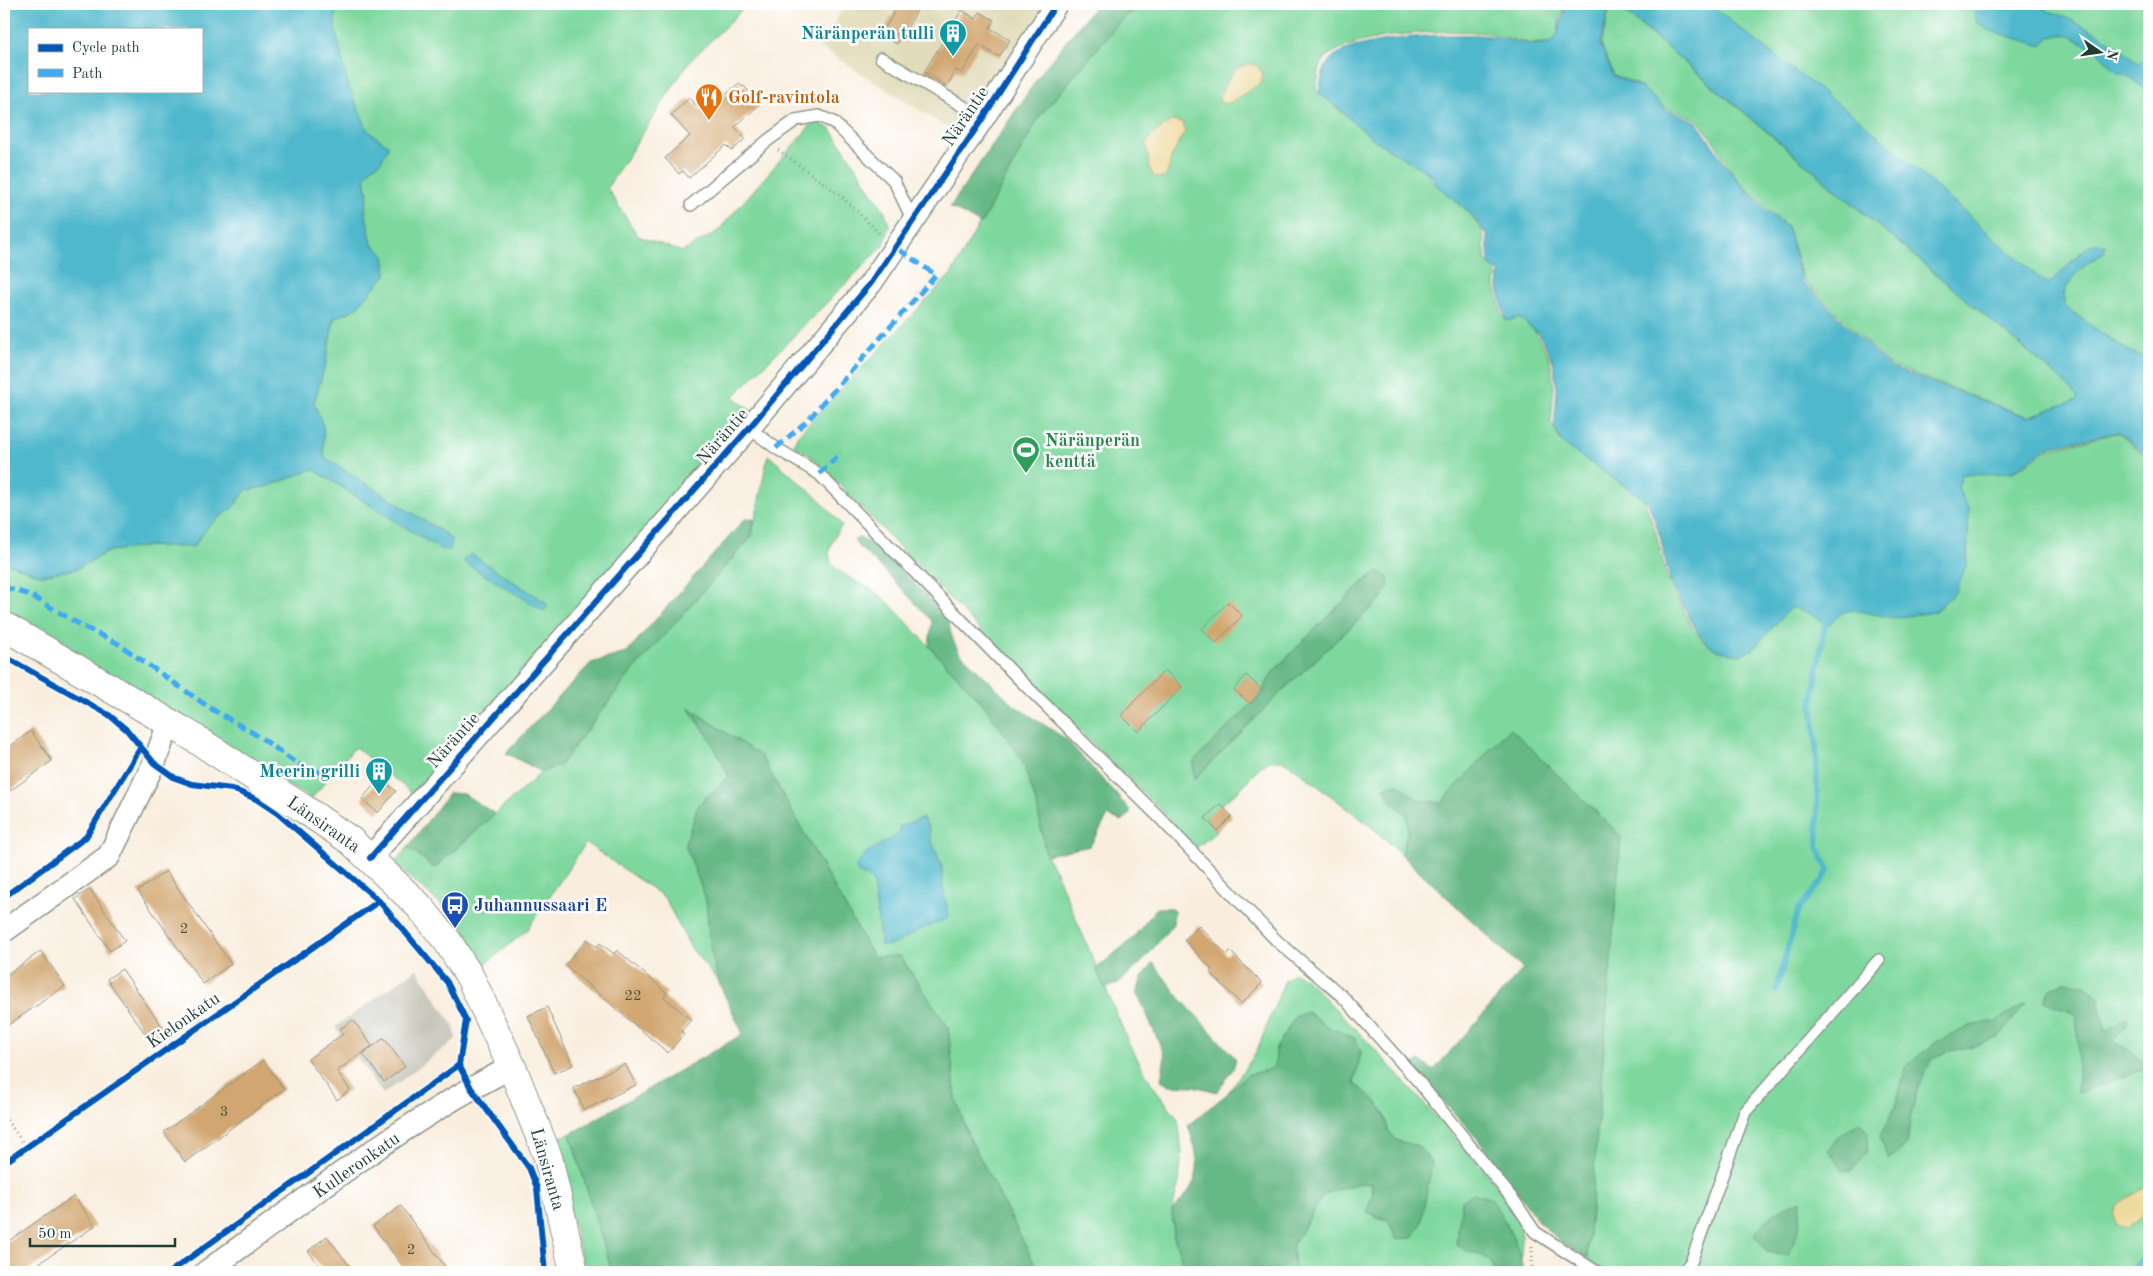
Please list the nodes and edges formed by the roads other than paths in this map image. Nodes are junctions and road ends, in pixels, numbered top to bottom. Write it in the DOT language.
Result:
graph roads {
  1 [pos="1056,4"];
  2 [pos="881,58"];
  3 [pos="983,118"];
  4 [pos="690,205"];
  5 [pos="913,221"];
  6 [pos="749,428"];
  7 [pos="4,626"];
  8 [pos="169,723"];
  9 [pos="370,858"];
  10 [pos="4,931"];
  11 [pos="1879,960"];
  12 [pos="512,1067"];
  13 [pos="206,1272"];
  14 [pos="574,1272"];
  15 [pos="1598,1272"];
  16 [pos="1683,1272"];
  1 -- 3 [label="street, Näräntie"];
  2 -- 3 [label="lane"];
  3 -- 5 [label="street, Näräntie"];
  4 -- 5 [label="lane"];
  5 -- 6 [label="street, Näräntie"];
  6 -- 9 [label="street, Näräntie"];
  6 -- 15 [label="lane"];
  7 -- 8 [label="street, Länsiranta"];
  8 -- 9 [label="street, Länsiranta"];
  8 -- 10 [label="street"];
  9 -- 12 [label="street, Länsiranta"];
  11 -- 16 [label="lane"];
  12 -- 13 [label="street, Kulleronkatu"];
  12 -- 14 [label="street, Länsiranta"];
}
